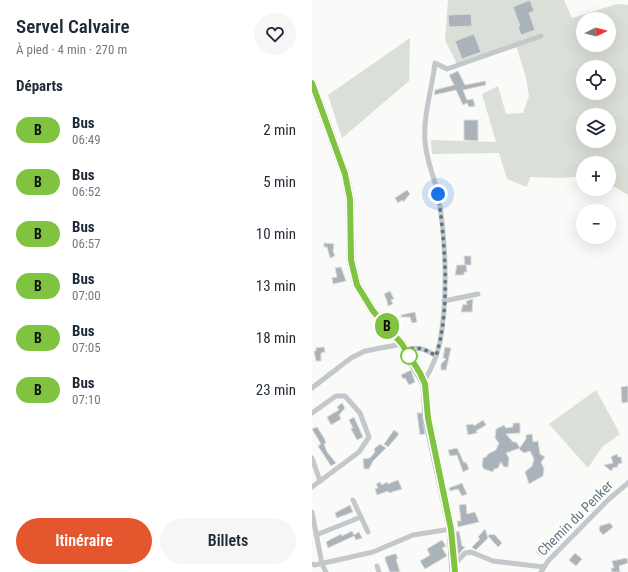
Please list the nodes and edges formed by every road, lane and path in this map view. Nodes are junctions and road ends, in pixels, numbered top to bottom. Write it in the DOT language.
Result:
graph roads {
  1 [pos="541,36"];
  2 [pos="312,83"];
  3 [pos="478,294"];
  4 [pos="444,301"];
  5 [pos="404,347"];
  6 [pos="436,356"];
  7 [pos="424,382"];
  8 [pos="312,388"];
  9 [pos="312,413"];
  10 [pos="312,458"];
  11 [pos="320,481"];
  12 [pos="628,483"];
  13 [pos="312,487"];
  14 [pos="353,500"];
  15 [pos="312,512"];
  16 [pos="361,517"];
  17 [pos="451,529"];
  18 [pos="368,532"];
  19 [pos="316,535"];
  20 [pos="312,564"];
  21 [pos="322,564"];
  22 [pos="455,564"];
  23 [pos="377,566"];
  24 [pos="543,570"];
  25 [pos="326,572"];
  26 [pos="379,572"];
  27 [pos="454,572"];
  1 -- 4 [label="street"];
  2 -- 5 [label="street"];
  3 -- 4 [label="street"];
  4 -- 6 [label="street"];
  5 -- 6 [label="street"];
  5 -- 7 [label="street"];
  5 -- 8 [label="street"];
  6 -- 7 [label="street"];
  7 -- 17 [label="street"];
  9 -- 11 [label="street"];
  10 -- 11 [label="street"];
  11 -- 13 [label="street"];
  12 -- 24 [label="street, Chemin du Penker"];
  14 -- 16 [label="street"];
  15 -- 19 [label="street"];
  16 -- 18 [label="street"];
  16 -- 19 [label="street"];
  17 -- 21 [label="street"];
  17 -- 22 [label="street"];
  19 -- 21 [label="street"];
  20 -- 21 [label="street"];
  21 -- 25 [label="street"];
  22 -- 24 [label="street"];
  22 -- 27 [label="street"];
  23 -- 26 [label="street"];
}
